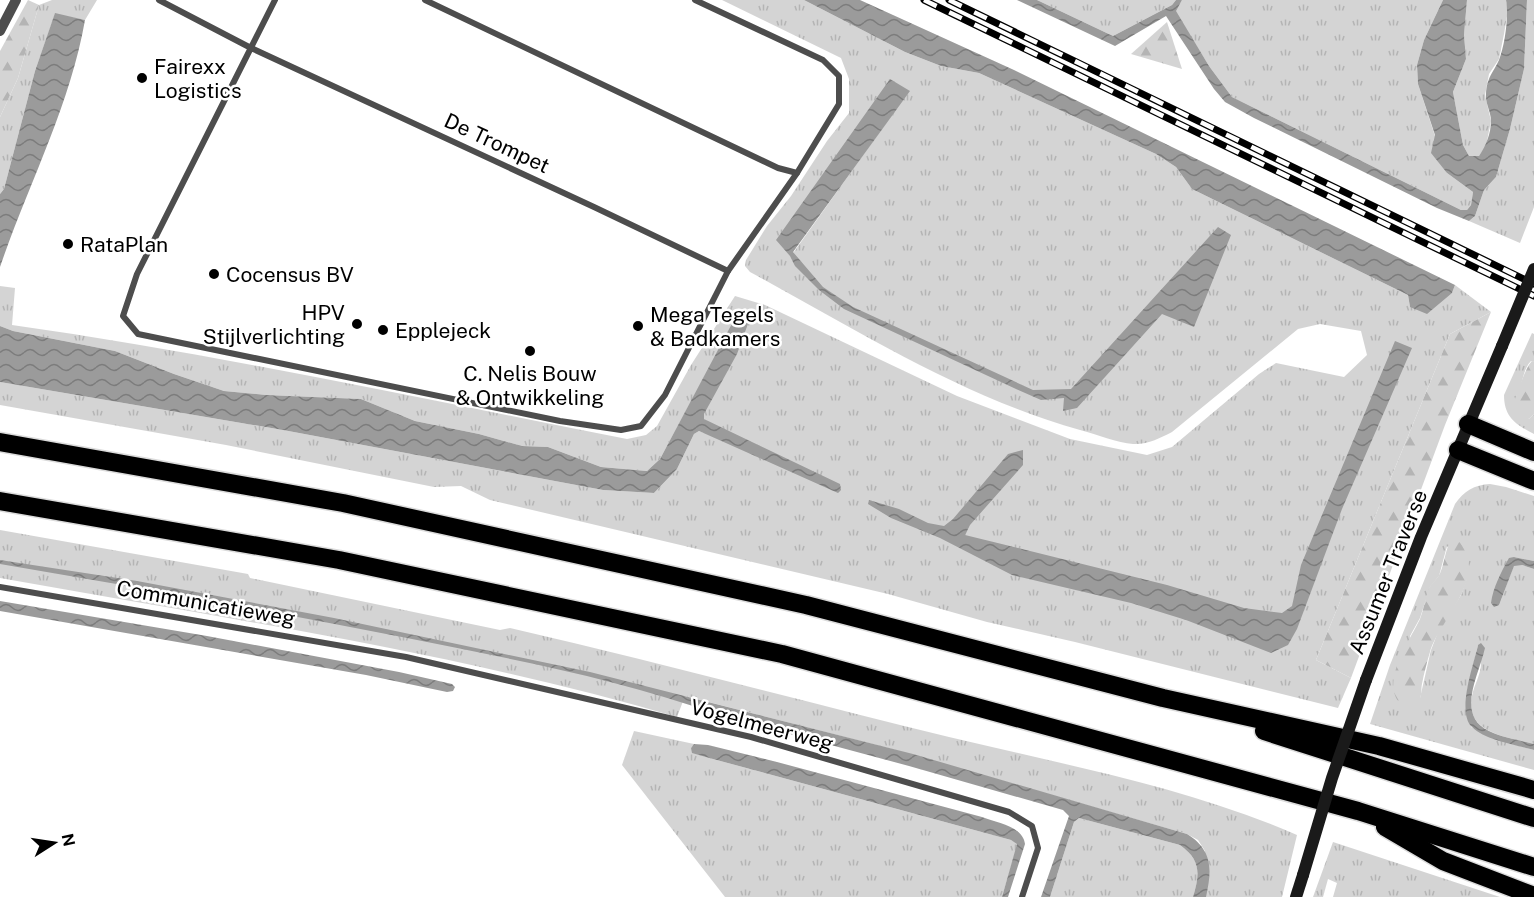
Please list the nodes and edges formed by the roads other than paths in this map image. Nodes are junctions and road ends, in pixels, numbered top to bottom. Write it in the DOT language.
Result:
graph roads {
  1 [pos="16,0"];
  2 [pos="159,0"];
  3 [pos="275,0"];
  4 [pos="425,0"];
  5 [pos="695,0"];
  6 [pos="0,31"];
  7 [pos="250,48"];
  8 [pos="796,173"];
  9 [pos="1534,269"];
  10 [pos="728,271"];
  11 [pos="1468,424"];
  12 [pos="0,442"];
  13 [pos="1458,450"];
  14 [pos="1534,452"];
  15 [pos="1534,481"];
  16 [pos="0,501"];
  17 [pos="0,587"];
  18 [pos="406,657"];
  19 [pos="1163,698"];
  20 [pos="1534,790"];
  21 [pos="1358,811"];
  22 [pos="1534,818"];
  23 [pos="1534,867"];
  24 [pos="1534,896"];
  25 [pos="1022,897"];
  26 [pos="1296,897"];
  1 -- 6 [label="street"];
  2 -- 7 [label="street, De Trompet"];
  3 -- 7 [label="street"];
  4 -- 8 [label="street"];
  5 -- 8 [label="street"];
  7 -- 10 [label="street, De Trompet"];
  7 -- 10 [label="street"];
  8 -- 10 [label="street"];
  9 -- 11 [label="main road, Assumer Traverse, bridge"];
  11 -- 13 [label="main road, Assumer Traverse"];
  11 -- 14 [label="highway"];
  12 -- 19 [label="highway"];
  13 -- 15 [label="highway"];
  13 -- 26 [label="main road, Assumer Traverse, bridge"];
  16 -- 21 [label="highway"];
  17 -- 18 [label="street, Communicatieweg"];
  18 -- 25 [label="street, Vogelmeerweg"];
  19 -- 20 [label="highway"];
  19 -- 22 [label="highway"];
  21 -- 23 [label="highway"];
  21 -- 24 [label="highway"];
}
